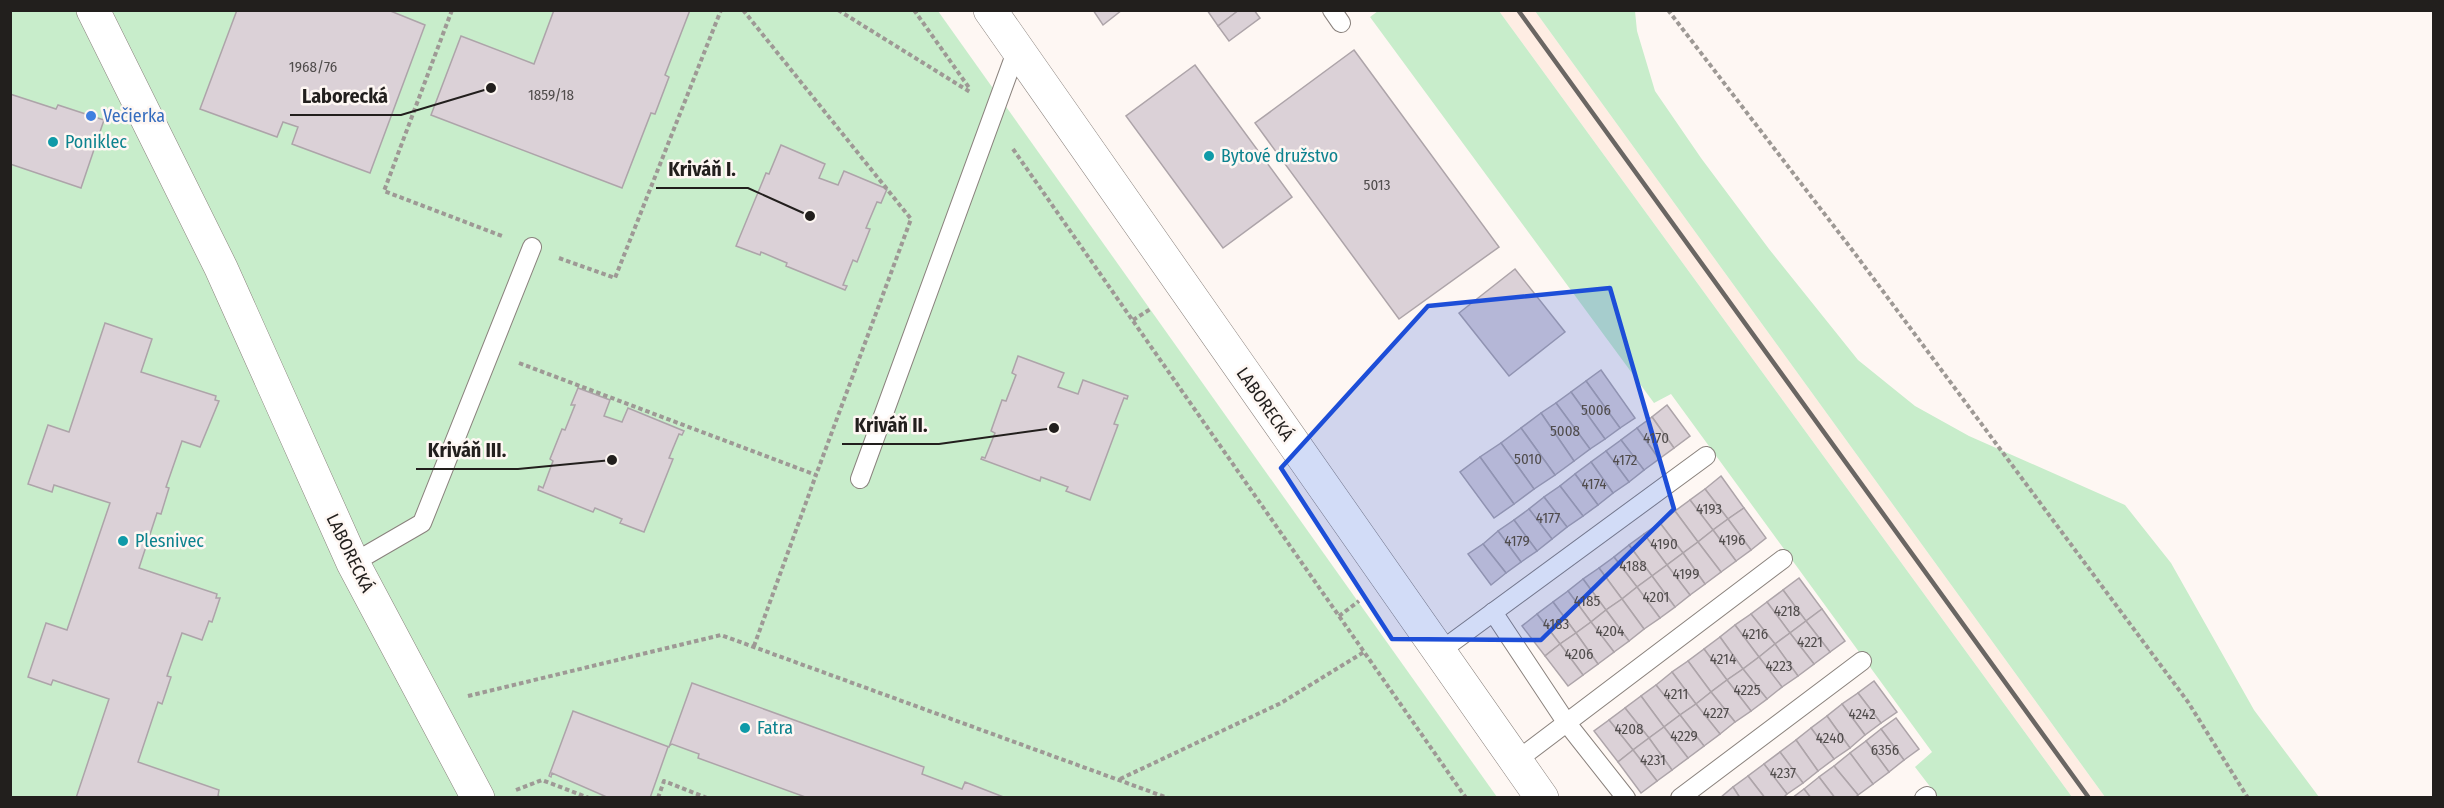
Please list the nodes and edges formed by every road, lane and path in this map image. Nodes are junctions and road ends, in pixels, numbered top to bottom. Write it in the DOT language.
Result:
graph roads {
  1 [pos="93,10"];
  2 [pos="452,10"];
  3 [pos="721,10"];
  4 [pos="743,10"];
  5 [pos="838,10"];
  6 [pos="914,10"];
  7 [pos="990,10"];
  8 [pos="1668,10"];
  9 [pos="1017,50"];
  10 [pos="992,119"];
  11 [pos="532,247"];
  12 [pos="490,352"];
  13 [pos="1706,456"];
  14 [pos="816,475"];
  15 [pos="860,479"];
  16 [pos="1783,558"];
  17 [pos="353,562"];
  18 [pos="1493,612"];
  19 [pos="753,646"];
  20 [pos="1364,651"];
  21 [pos="1439,652"];
  22 [pos="1862,661"];
  23 [pos="429,706"];
  24 [pos="1566,722"];
  25 [pos="1516,761"];
  26 [pos="1119,780"];
  27 [pos="514,790"];
  28 [pos="478,798"];
  29 [pos="589,798"];
  30 [pos="658,798"];
  31 [pos="707,798"];
  32 [pos="1168,798"];
  33 [pos="1466,798"];
  34 [pos="1542,798"];
  35 [pos="1626,798"];
  36 [pos="1680,798"];
  37 [pos="2248,798"];
  1 -- 17 [label="street, LABORECKÁ"];
  2 -- 11 [label="path"];
  3 -- 11 [label="path"];
  4 -- 14 [label="path"];
  5 -- 6 [label="path"];
  7 -- 9 [label="street, LABORECKÁ"];
  8 -- 37 [label="path"];
  9 -- 10 [label="lane"];
  9 -- 21 [label="street, LABORECKÁ"];
  10 -- 15 [label="lane"];
  10 -- 20 [label="path"];
  11 -- 12 [label="lane"];
  12 -- 14 [label="path"];
  12 -- 17 [label="lane"];
  13 -- 18 [label="lane"];
  14 -- 19 [label="path"];
  16 -- 24 [label="lane"];
  17 -- 23 [label="street, LABORECKÁ"];
  18 -- 21 [label="lane"];
  18 -- 24 [label="lane"];
  19 -- 23 [label="path"];
  19 -- 26 [label="path"];
  20 -- 26 [label="path"];
  20 -- 33 [label="path"];
  21 -- 25 [label="street, LABORECKÁ"];
  22 -- 36 [label="lane"];
  23 -- 28 [label="street, LABORECKÁ"];
  24 -- 25 [label="lane"];
  24 -- 35 [label="lane"];
  25 -- 34 [label="street, LABORECKÁ"];
  26 -- 32 [label="path"];
  27 -- 29 [label="path"];
  30 -- 31 [label="path"];
}
